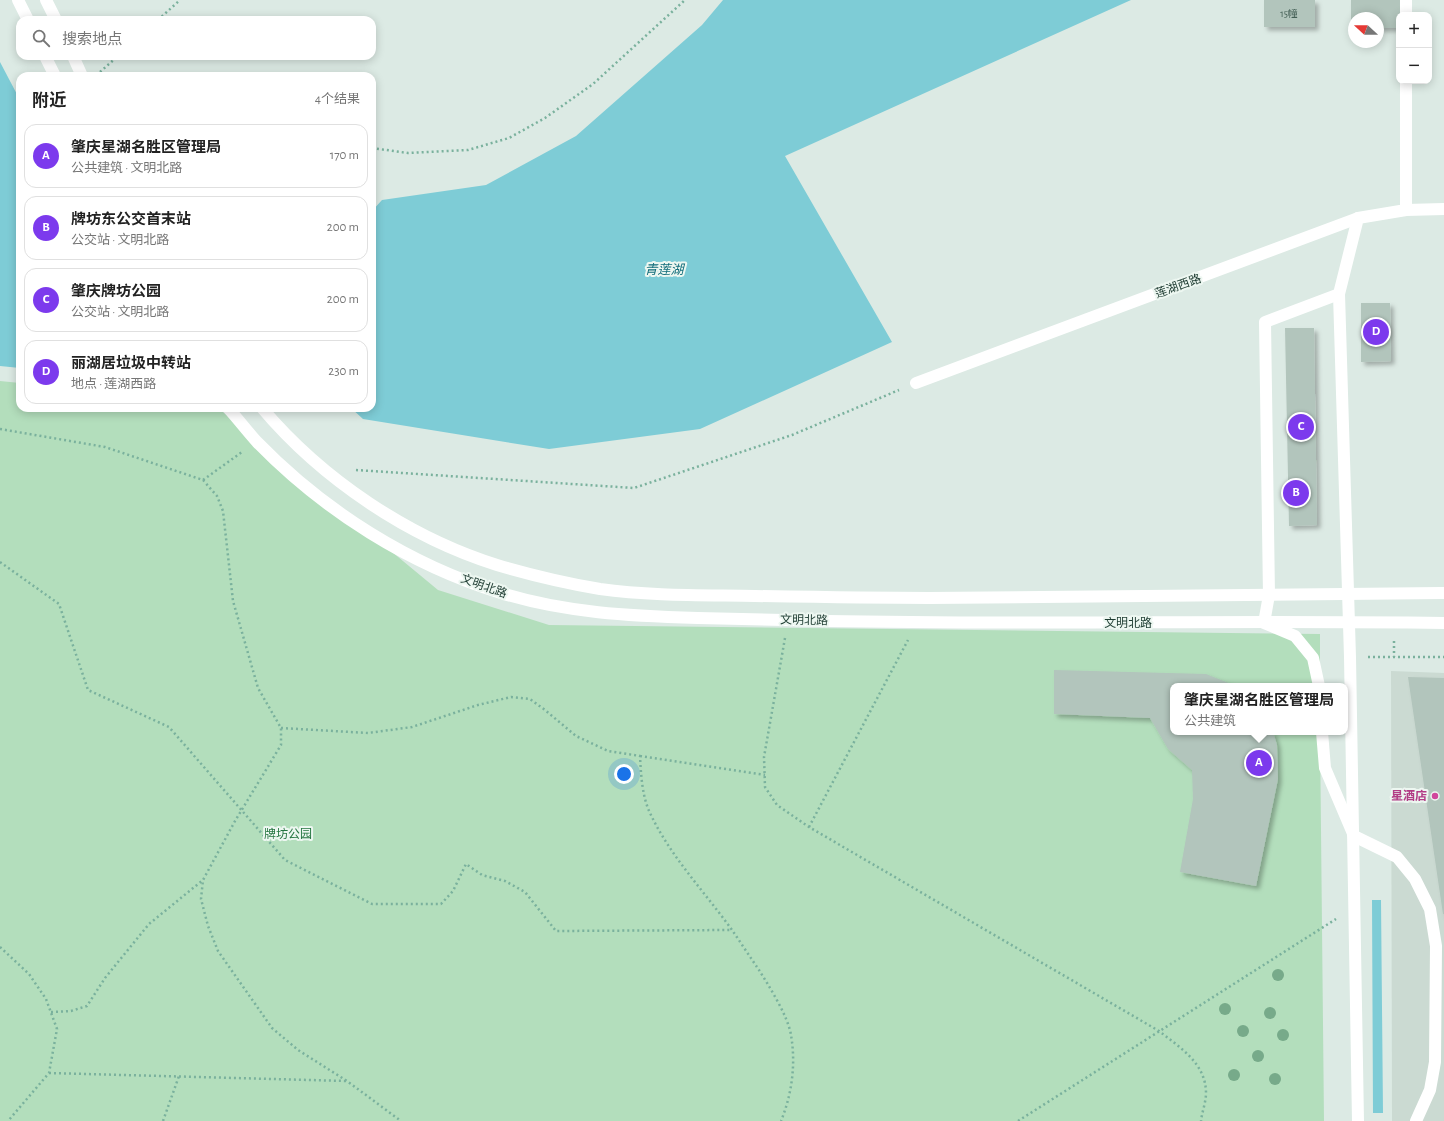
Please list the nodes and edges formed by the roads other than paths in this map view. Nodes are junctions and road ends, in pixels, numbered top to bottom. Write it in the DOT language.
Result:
graph roads {
  1 [pos="18,0"];
  2 [pos="46,0"];
  3 [pos="1406,0"];
  4 [pos="1406,12"];
  5 [pos="26,16"];
  6 [pos="54,16"];
  7 [pos="47,60"];
  8 [pos="75,60"];
  9 [pos="53,72"];
  10 [pos="80,72"];
  11 [pos="1406,84"];
  12 [pos="1444,209"];
  13 [pos="1406,210"];
  14 [pos="1358,218"];
  15 [pos="1339,294"];
  16 [pos="916,383"];
  17 [pos="231,412"];
  18 [pos="266,412"];
  19 [pos="1444,593"];
  20 [pos="1269,595"];
  21 [pos="1347,595"];
  22 [pos="1264,623"];
  23 [pos="1348,623"];
  24 [pos="1444,623"];
  25 [pos="1318,683"];
  26 [pos="1322,735"];
  27 [pos="1354,836"];
  28 [pos="1358,1121"];
  29 [pos="1416,1121"];
  1 -- 5 [label="street"];
  2 -- 6 [label="street"];
  3 -- 4 [label="street"];
  7 -- 9 [label="street"];
  8 -- 10 [label="street"];
  11 -- 13 [label="street"];
  12 -- 13 [label="street, 莲湖西路"];
  13 -- 14 [label="street, 莲湖西路"];
  14 -- 15 [label="street"];
  14 -- 16 [label="street, 莲湖西路"];
  15 -- 20 [label="street"];
  15 -- 21 [label="street"];
  17 -- 22 [label="street, 文明北路"];
  18 -- 20 [label="street, 文明北路"];
  19 -- 21 [label="street, 文明北路"];
  20 -- 21 [label="street, 文明北路"];
  20 -- 22 [label="street"];
  21 -- 23 [label="street"];
  22 -- 23 [label="street, 文明北路"];
  22 -- 25 [label="street"];
  23 -- 24 [label="street, 文明北路"];
  23 -- 27 [label="street"];
  26 -- 27 [label="street"];
  27 -- 28 [label="street"];
  27 -- 29 [label="street"];
}
